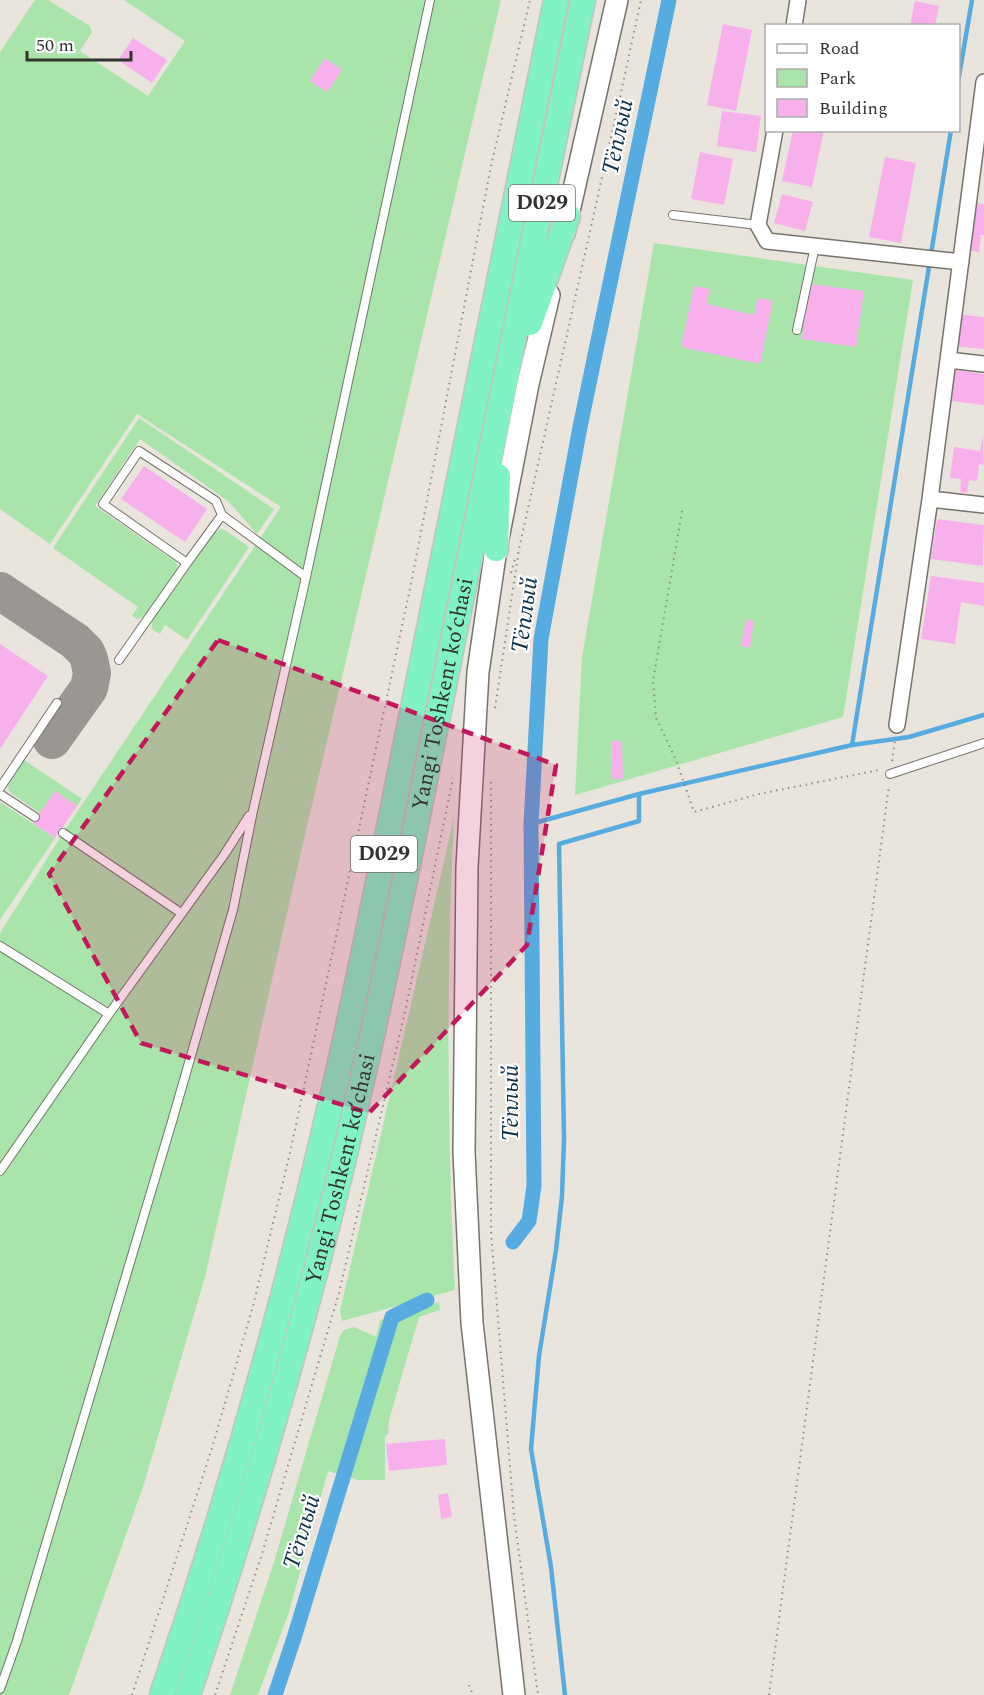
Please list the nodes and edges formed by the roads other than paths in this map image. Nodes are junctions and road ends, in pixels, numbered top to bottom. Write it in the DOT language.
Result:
graph roads {
  1 [pos="430,0"];
  2 [pos="556,0"];
  3 [pos="583,0"];
  4 [pos="617,0"];
  5 [pos="798,0"];
  6 [pos="794,24"];
  7 [pos="984,82"];
  8 [pos="775,132"];
  9 [pos="977,187"];
  10 [pos="673,215"];
  11 [pos="568,216"];
  12 [pos="758,225"];
  13 [pos="815,246"];
  14 [pos="961,262"];
  15 [pos="797,330"];
  16 [pos="948,360"];
  17 [pos="984,364"];
  18 [pos="501,405"];
  19 [pos="930,499"];
  20 [pos="984,505"];
  21 [pos="222,515"];
  22 [pos="496,549"];
  23 [pos="187,563"];
  24 [pos="306,577"];
  25 [pos="119,660"];
  26 [pos="57,703"];
  27 [pos="897,725"];
  28 [pos="984,742"];
  29 [pos="891,771"];
  30 [pos="0,788"];
  31 [pos="0,794"];
  32 [pos="253,811"];
  33 [pos="34,817"];
  34 [pos="63,833"];
  35 [pos="181,913"];
  36 [pos="0,946"];
  37 [pos="109,1014"];
  38 [pos="0,1171"];
  39 [pos="0,1689"];
  40 [pos="162,1695"];
  41 [pos="188,1695"];
  42 [pos="514,1695"];
  1 -- 24 [label="lane"];
  2 -- 40 [label="highway, Yangi Toshkent ko‘chasi / D029"];
  3 -- 18 [label="highway, Yangi Toshkent ko‘chasi / D029"];
  4 -- 11 [label="main road"];
  5 -- 6 [label="street"];
  7 -- 9 [label="street"];
  8 -- 12 [label="street"];
  9 -- 14 [label="street"];
  10 -- 12 [label="lane"];
  11 -- 18 [label="highway"];
  11 -- 22 [label="main road"];
  12 -- 13 [label="street"];
  13 -- 14 [label="street"];
  13 -- 15 [label="lane"];
  14 -- 16 [label="street"];
  16 -- 17 [label="street"];
  16 -- 19 [label="street"];
  18 -- 22 [label="highway"];
  18 -- 41 [label="highway, Yangi Toshkent ko‘chasi / D029"];
  19 -- 20 [label="street"];
  19 -- 27 [label="street"];
  21 -- 23 [label="lane"];
  21 -- 23 [label="lane"];
  21 -- 24 [label="lane"];
  22 -- 42 [label="main road"];
  23 -- 25 [label="lane"];
  24 -- 32 [label="lane"];
  26 -- 30 [label="lane"];
  28 -- 29 [label="lane"];
  31 -- 33 [label="lane"];
  32 -- 35 [label="lane"];
  32 -- 39 [label="lane"];
  34 -- 35 [label="lane"];
  35 -- 37 [label="lane"];
  36 -- 37 [label="lane"];
  37 -- 38 [label="lane"];
}
